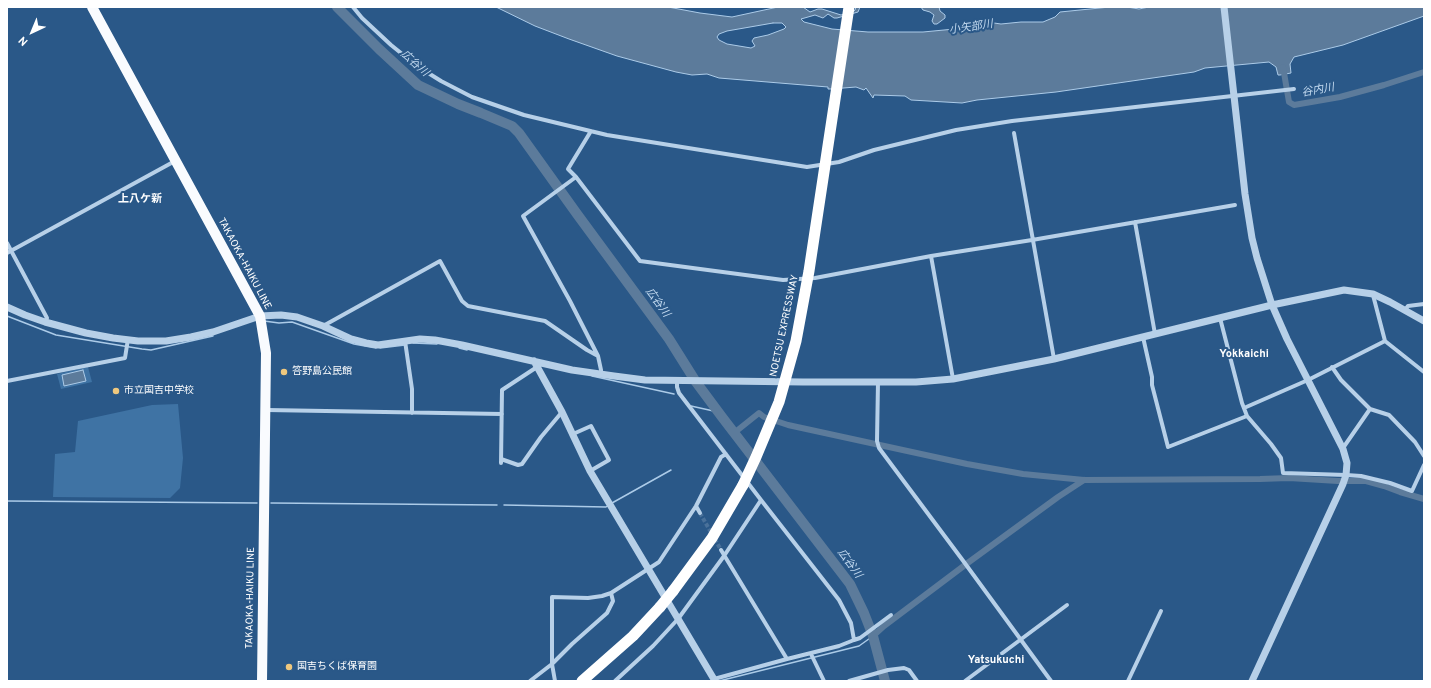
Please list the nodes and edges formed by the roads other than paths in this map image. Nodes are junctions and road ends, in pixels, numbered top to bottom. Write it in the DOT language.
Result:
graph roads {
  1 [pos="92,7"];
  2 [pos="353,7"];
  3 [pos="849,7"];
  4 [pos="1224,7"];
  5 [pos="1294,89"];
  6 [pos="1234,94"];
  7 [pos="591,131"];
  8 [pos="1014,133"];
  9 [pos="175,162"];
  10 [pos="576,177"];
  11 [pos="1235,205"];
  12 [pos="1135,222"];
  13 [pos="1032,240"];
  14 [pos="7,243"];
  15 [pos="9,252"];
  16 [pos="931,256"];
  17 [pos="1373,294"];
  18 [pos="1424,304"];
  19 [pos="1272,305"];
  20 [pos="7,307"];
  21 [pos="1405,310"];
  22 [pos="260,316"];
  23 [pos="1220,318"];
  24 [pos="1424,321"];
  25 [pos="45,322"];
  26 [pos="322,326"];
  27 [pos="1155,334"];
  28 [pos="1143,337"];
  29 [pos="128,339"];
  30 [pos="1385,342"];
  31 [pos="405,344"];
  32 [pos="598,356"];
  33 [pos="1054,359"];
  34 [pos="536,364"];
  35 [pos="1332,367"];
  36 [pos="1424,372"];
  37 [pos="601,374"];
  38 [pos="680,379"];
  39 [pos="953,379"];
  40 [pos="1308,380"];
  41 [pos="7,381"];
  42 [pos="878,382"];
  43 [pos="1244,408"];
  44 [pos="1370,409"];
  45 [pos="266,410"];
  46 [pos="562,412"];
  47 [pos="412,413"];
  48 [pos="502,414"];
  49 [pos="1247,416"];
  50 [pos="573,434"];
  51 [pos="1343,449"];
  52 [pos="726,454"];
  53 [pos="1424,456"];
  54 [pos="1424,465"];
  55 [pos="590,471"];
  56 [pos="1344,479"];
  57 [pos="761,500"];
  58 [pos="696,506"];
  59 [pos="700,513"];
  60 [pos="721,550"];
  61 [pos="724,556"];
  62 [pos="648,570"];
  63 [pos="611,593"];
  64 [pos="1067,605"];
  65 [pos="1161,611"];
  66 [pos="891,615"];
  67 [pos="678,619"];
  68 [pos="1020,639"];
  69 [pos="854,640"];
  70 [pos="811,654"];
  71 [pos="787,660"];
  72 [pos="552,664"];
  73 [pos="715,680"];
  74 [pos="262,681"];
  75 [pos="530,681"];
  76 [pos="555,681"];
  77 [pos="582,681"];
  78 [pos="615,681"];
  79 [pos="824,681"];
  80 [pos="849,681"];
  81 [pos="917,681"];
  82 [pos="965,681"];
  83 [pos="1051,681"];
  84 [pos="1128,681"];
  85 [pos="1252,681"];
  1 -- 9 [label="main road, TAKAOKA-HAIKU LINE"];
  2 -- 7 [label="street"];
  3 -- 77 [label="highway, NOETSU EXPRESSWAY, bridge"];
  4 -- 6 [label="street"];
  5 -- 6 [label="street"];
  6 -- 7 [label="street"];
  6 -- 19 [label="street"];
  7 -- 10 [label="street"];
  8 -- 13 [label="street"];
  9 -- 15 [label="street"];
  9 -- 22 [label="main road, TAKAOKA-HAIKU LINE"];
  10 -- 16 [label="street"];
  10 -- 32 [label="street"];
  11 -- 12 [label="street"];
  12 -- 13 [label="street"];
  12 -- 27 [label="street"];
  13 -- 16 [label="street"];
  13 -- 33 [label="street"];
  14 -- 15 [label="street"];
  15 -- 25 [label="street"];
  16 -- 39 [label="street"];
  17 -- 19 [label="street"];
  17 -- 21 [label="street"];
  17 -- 30 [label="street"];
  18 -- 21 [label="street"];
  19 -- 23 [label="street"];
  19 -- 40 [label="street"];
  20 -- 25 [label="street"];
  21 -- 24 [label="street"];
  22 -- 26 [label="street"];
  22 -- 29 [label="street"];
  22 -- 45 [label="main road, TAKAOKA-HAIKU LINE"];
  23 -- 27 [label="street"];
  23 -- 43 [label="street"];
  25 -- 29 [label="street"];
  26 -- 31 [label="street"];
  26 -- 32 [label="street"];
  27 -- 28 [label="street"];
  28 -- 33 [label="street"];
  28 -- 49 [label="street"];
  29 -- 41 [label="street"];
  30 -- 35 [label="street"];
  30 -- 36 [label="street"];
  31 -- 34 [label="street"];
  31 -- 47 [label="street"];
  32 -- 37 [label="street"];
  33 -- 39 [label="street"];
  34 -- 37 [label="street"];
  34 -- 46 [label="street"];
  34 -- 48 [label="street"];
  35 -- 40 [label="street"];
  35 -- 44 [label="street"];
  37 -- 38 [label="street"];
  38 -- 42 [label="street"];
  38 -- 52 [label="street"];
  39 -- 42 [label="street"];
  40 -- 43 [label="street"];
  40 -- 51 [label="street"];
  42 -- 68 [label="street"];
  43 -- 49 [label="street"];
  44 -- 51 [label="street"];
  44 -- 53 [label="street"];
  45 -- 47 [label="street"];
  45 -- 74 [label="main road, TAKAOKA-HAIKU LINE"];
  46 -- 48 [label="street"];
  46 -- 50 [label="street"];
  47 -- 48 [label="street"];
  49 -- 56 [label="street"];
  50 -- 55 [label="street"];
  50 -- 55 [label="street"];
  51 -- 56 [label="street"];
  52 -- 57 [label="street"];
  52 -- 58 [label="street"];
  54 -- 56 [label="street"];
  55 -- 62 [label="street"];
  56 -- 85 [label="street"];
  57 -- 61 [label="street"];
  57 -- 69 [label="street"];
  58 -- 59 [label="street"];
  58 -- 62 [label="street"];
  60 -- 61 [label="street"];
  61 -- 67 [label="street"];
  61 -- 71 [label="street"];
  62 -- 63 [label="street"];
  62 -- 67 [label="street"];
  63 -- 72 [label="street"];
  63 -- 72 [label="street"];
  64 -- 68 [label="street"];
  65 -- 84 [label="street"];
  66 -- 69 [label="street"];
  67 -- 73 [label="street"];
  67 -- 78 [label="street"];
  68 -- 82 [label="street"];
  68 -- 83 [label="street"];
  69 -- 70 [label="street"];
  70 -- 71 [label="street"];
  70 -- 79 [label="street"];
  71 -- 73 [label="street"];
  72 -- 75 [label="street"];
  72 -- 76 [label="street"];
  80 -- 81 [label="street"];
}
